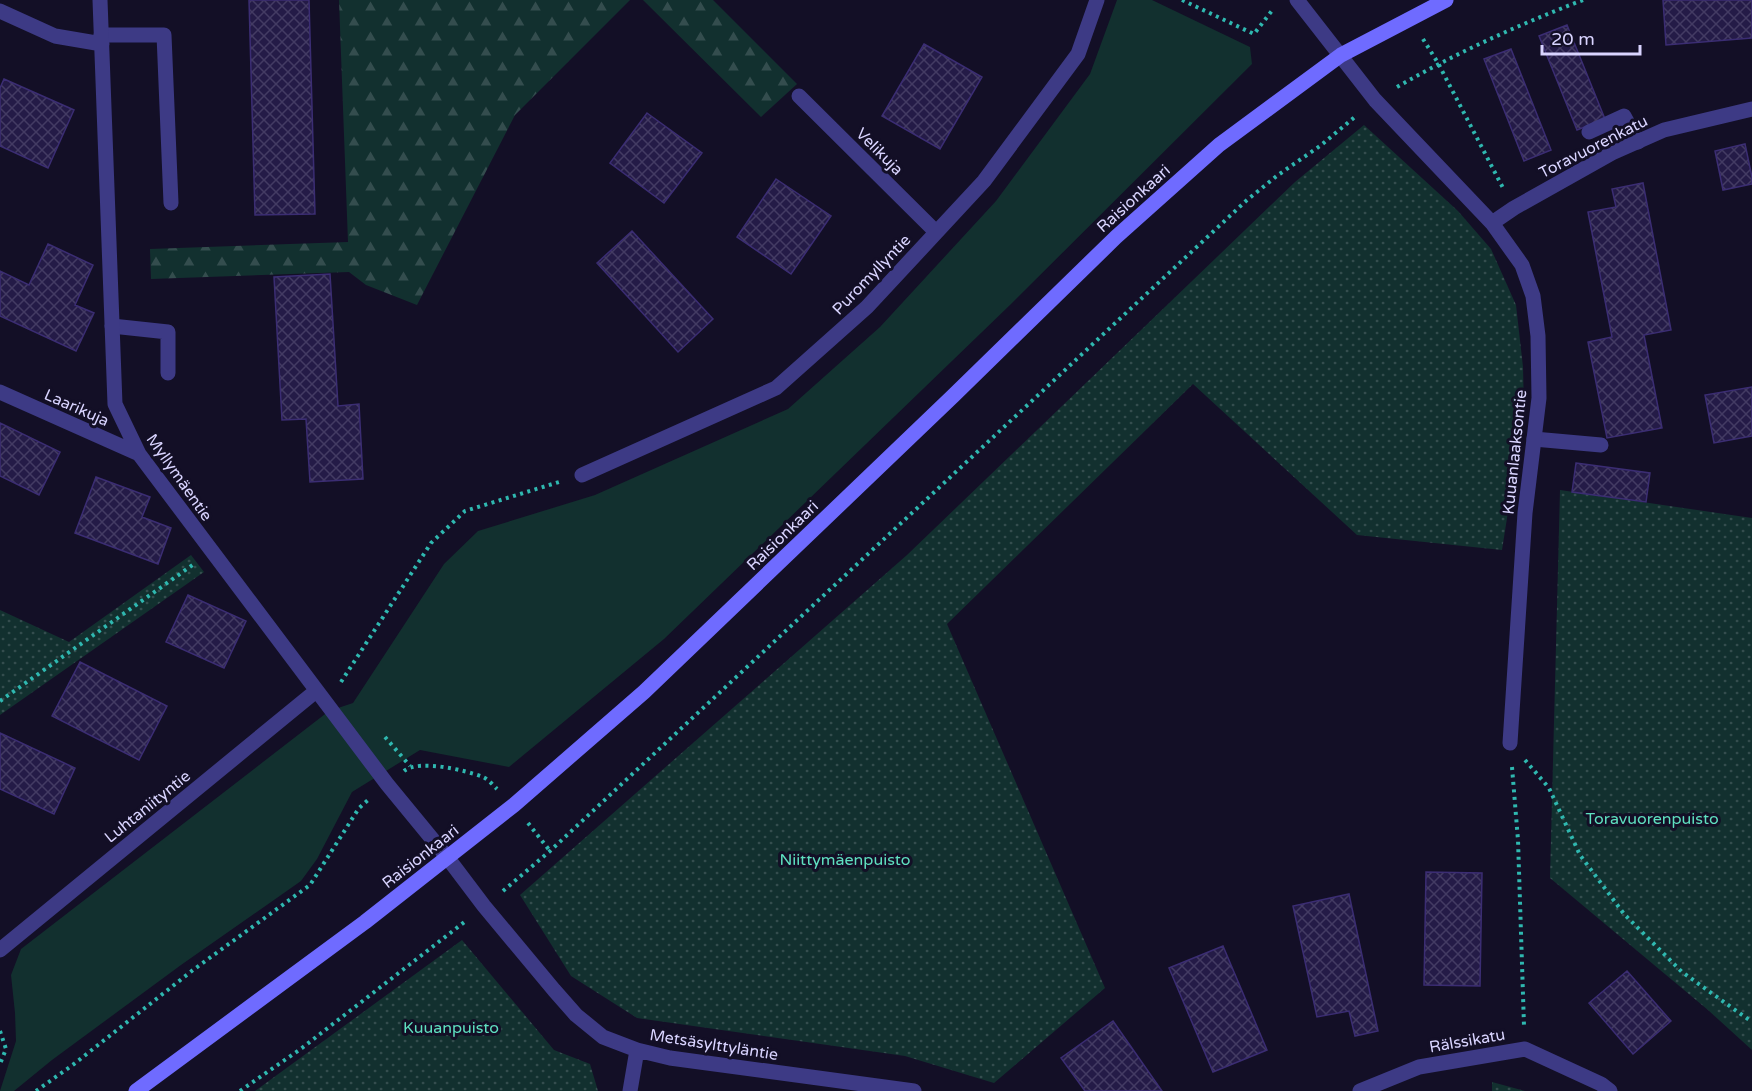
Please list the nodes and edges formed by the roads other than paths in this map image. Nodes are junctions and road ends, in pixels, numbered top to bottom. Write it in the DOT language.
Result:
graph roads {
  1 [pos="100,0"];
  2 [pos="1097,0"];
  3 [pos="1297,0"];
  4 [pos="1446,0"];
  5 [pos="0,11"];
  6 [pos="102,40"];
  7 [pos="1341,55"];
  8 [pos="799,96"];
  9 [pos="1752,109"];
  10 [pos="1589,132"];
  11 [pos="1638,141"];
  12 [pos="171,203"];
  13 [pos="1492,223"];
  14 [pos="936,232"];
  15 [pos="112,326"];
  16 [pos="168,373"];
  17 [pos="0,392"];
  18 [pos="1534,439"];
  19 [pos="1601,445"];
  20 [pos="139,454"];
  21 [pos="582,475"];
  22 [pos="316,691"];
  23 [pos="1510,743"];
  24 [pos="447,857"];
  25 [pos="0,950"];
  26 [pos="637,1050"];
  27 [pos="136,1091"];
  28 [pos="630,1091"];
  29 [pos="914,1091"];
  30 [pos="1360,1091"];
  31 [pos="1610,1091"];
  1 -- 6 [label="street, Myllymäentie"];
  2 -- 14 [label="street, Puromyllyntie"];
  3 -- 7 [label="street"];
  4 -- 7 [label="main road, Raisionkaari"];
  5 -- 6 [label="street"];
  6 -- 12 [label="street"];
  6 -- 15 [label="street, Myllymäentie"];
  7 -- 13 [label="street, Kuuanlaaksontie"];
  7 -- 24 [label="main road, Raisionkaari"];
  8 -- 14 [label="street, Velikuja"];
  9 -- 11 [label="street, Toravuorenkatu"];
  10 -- 11 [label="street"];
  11 -- 13 [label="street, Toravuorenkatu"];
  13 -- 18 [label="street, Kuuanlaaksontie"];
  14 -- 21 [label="street, Puromyllyntie"];
  15 -- 16 [label="street"];
  15 -- 20 [label="street, Myllymäentie"];
  17 -- 20 [label="street, Laarikuja"];
  18 -- 19 [label="street"];
  18 -- 23 [label="street, Kuuanlaaksontie"];
  20 -- 22 [label="street, Myllymäentie"];
  22 -- 24 [label="street, Myllymäentie"];
  22 -- 25 [label="street, Luhtaniityntie"];
  24 -- 26 [label="street, Metsäsylttyläntie"];
  24 -- 27 [label="main road, Raisionkaari"];
  26 -- 28 [label="street"];
  26 -- 29 [label="street, Metsäsylttyläntie"];
  30 -- 31 [label="street, Rälssikatu"];
}
